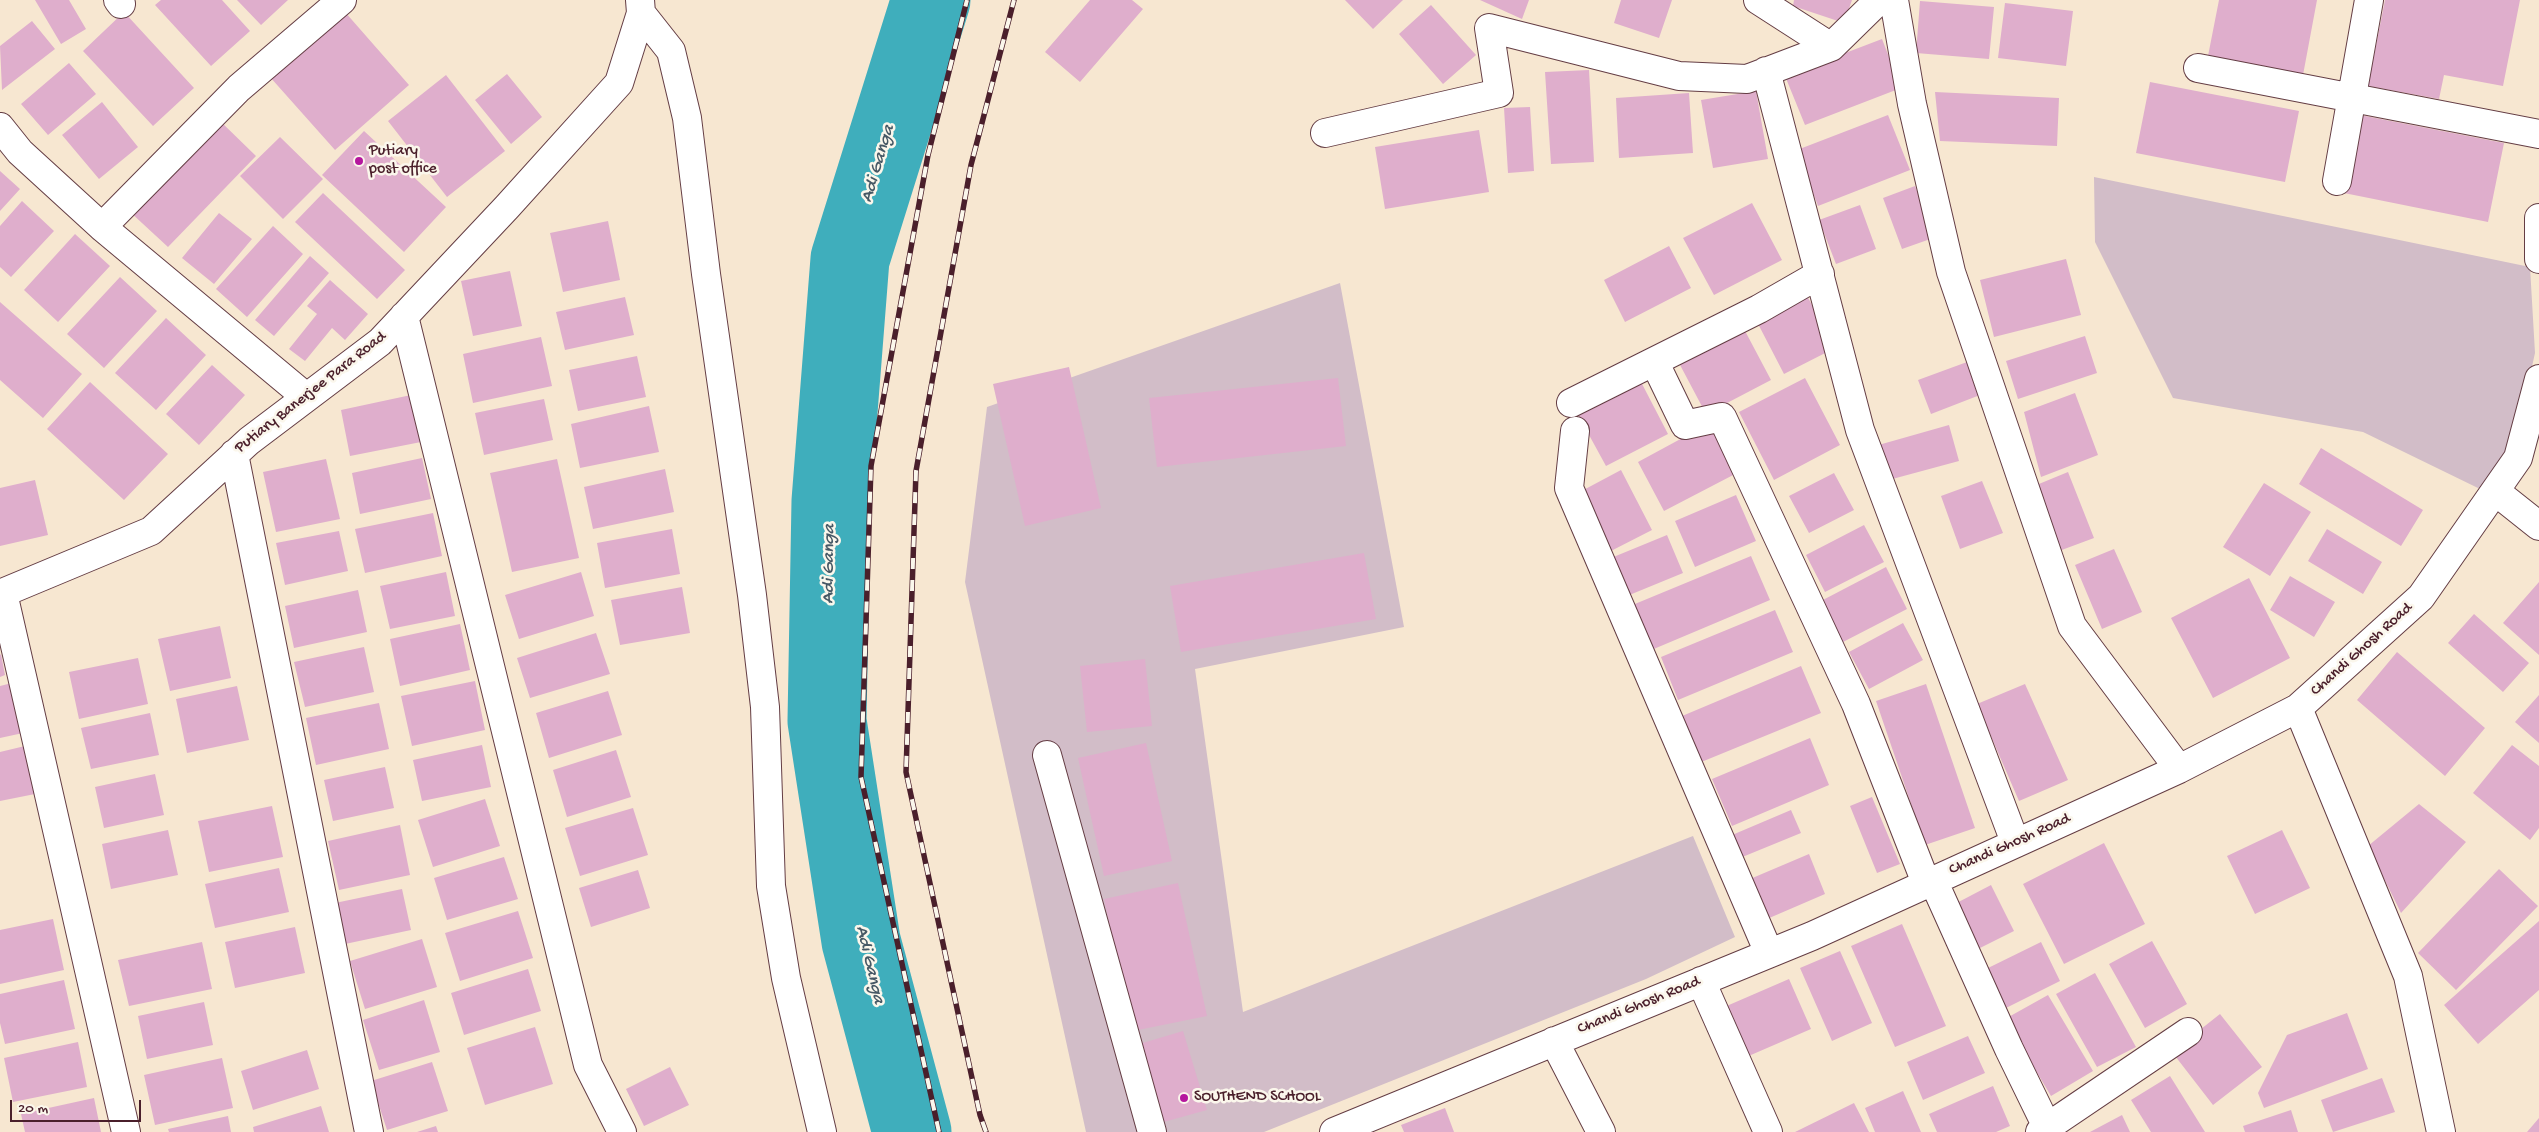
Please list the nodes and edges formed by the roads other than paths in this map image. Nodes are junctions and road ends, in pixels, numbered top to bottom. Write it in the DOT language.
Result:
graph roads {
  1 [pos="342,0"];
  2 [pos="1758,0"];
  3 [pos="1879,0"];
  4 [pos="1894,0"];
  5 [pos="2369,0"];
  6 [pos="641,7"];
  7 [pos="1831,47"];
  8 [pos="2198,68"];
  9 [pos="1766,71"];
  10 [pos="2352,98"];
  11 [pos="0,126"];
  12 [pos="1325,133"];
  13 [pos="2539,134"];
  14 [pos="2337,181"];
  15 [pos="2539,218"];
  16 [pos="102,226"];
  17 [pos="2539,259"];
  18 [pos="1820,274"];
  19 [pos="404,316"];
  20 [pos="1655,363"];
  21 [pos="2539,379"];
  22 [pos="306,397"];
  23 [pos="1571,403"];
  24 [pos="1575,431"];
  25 [pos="234,454"];
  26 [pos="2496,491"];
  27 [pos="2539,526"];
  28 [pos="2,594"];
  29 [pos="2298,708"];
  30 [pos="1047,755"];
  31 [pos="2179,769"];
  32 [pos="2015,842"];
  33 [pos="1930,882"];
  34 [pos="1768,953"];
  35 [pos="1701,981"];
  36 [pos="2188,1032"];
  37 [pos="1554,1041"];
  38 [pos="819,1130"];
  39 [pos="2044,1130"];
  40 [pos="126,1132"];
  41 [pos="368,1132"];
  42 [pos="622,1132"];
  43 [pos="1152,1132"];
  44 [pos="1334,1132"];
  45 [pos="1600,1132"];
  46 [pos="1768,1132"];
  47 [pos="2441,1132"];
  1 -- 16 [label="street"];
  2 -- 7 [label="street"];
  3 -- 7 [label="street"];
  4 -- 31 [label="street"];
  5 -- 10 [label="street"];
  6 -- 19 [label="street, Putiary Banerjee Para Road"];
  6 -- 38 [label="street"];
  7 -- 9 [label="street"];
  8 -- 10 [label="street"];
  9 -- 12 [label="street"];
  9 -- 18 [label="street"];
  10 -- 13 [label="street"];
  10 -- 14 [label="street"];
  11 -- 16 [label="street"];
  15 -- 17 [label="street"];
  16 -- 22 [label="street"];
  18 -- 20 [label="street"];
  18 -- 32 [label="street"];
  19 -- 22 [label="street, Putiary Banerjee Para Road"];
  19 -- 42 [label="street"];
  20 -- 23 [label="street"];
  20 -- 33 [label="street"];
  21 -- 26 [label="street, Chandi Ghosh Road"];
  22 -- 25 [label="street, Putiary Banerjee Para Road"];
  24 -- 34 [label="street"];
  25 -- 28 [label="street, Putiary Banerjee Para Road"];
  25 -- 41 [label="street"];
  26 -- 27 [label="street"];
  26 -- 29 [label="street, Chandi Ghosh Road"];
  28 -- 40 [label="street"];
  29 -- 31 [label="street, Chandi Ghosh Road"];
  29 -- 47 [label="street"];
  30 -- 43 [label="street"];
  31 -- 32 [label="street, Chandi Ghosh Road"];
  32 -- 33 [label="street, Chandi Ghosh Road"];
  33 -- 34 [label="street, Chandi Ghosh Road"];
  33 -- 39 [label="street"];
  34 -- 35 [label="street, Chandi Ghosh Road"];
  35 -- 37 [label="street, Chandi Ghosh Road"];
  35 -- 46 [label="street"];
  36 -- 39 [label="street"];
  37 -- 44 [label="street, Chandi Ghosh Road"];
  37 -- 45 [label="street"];
}
